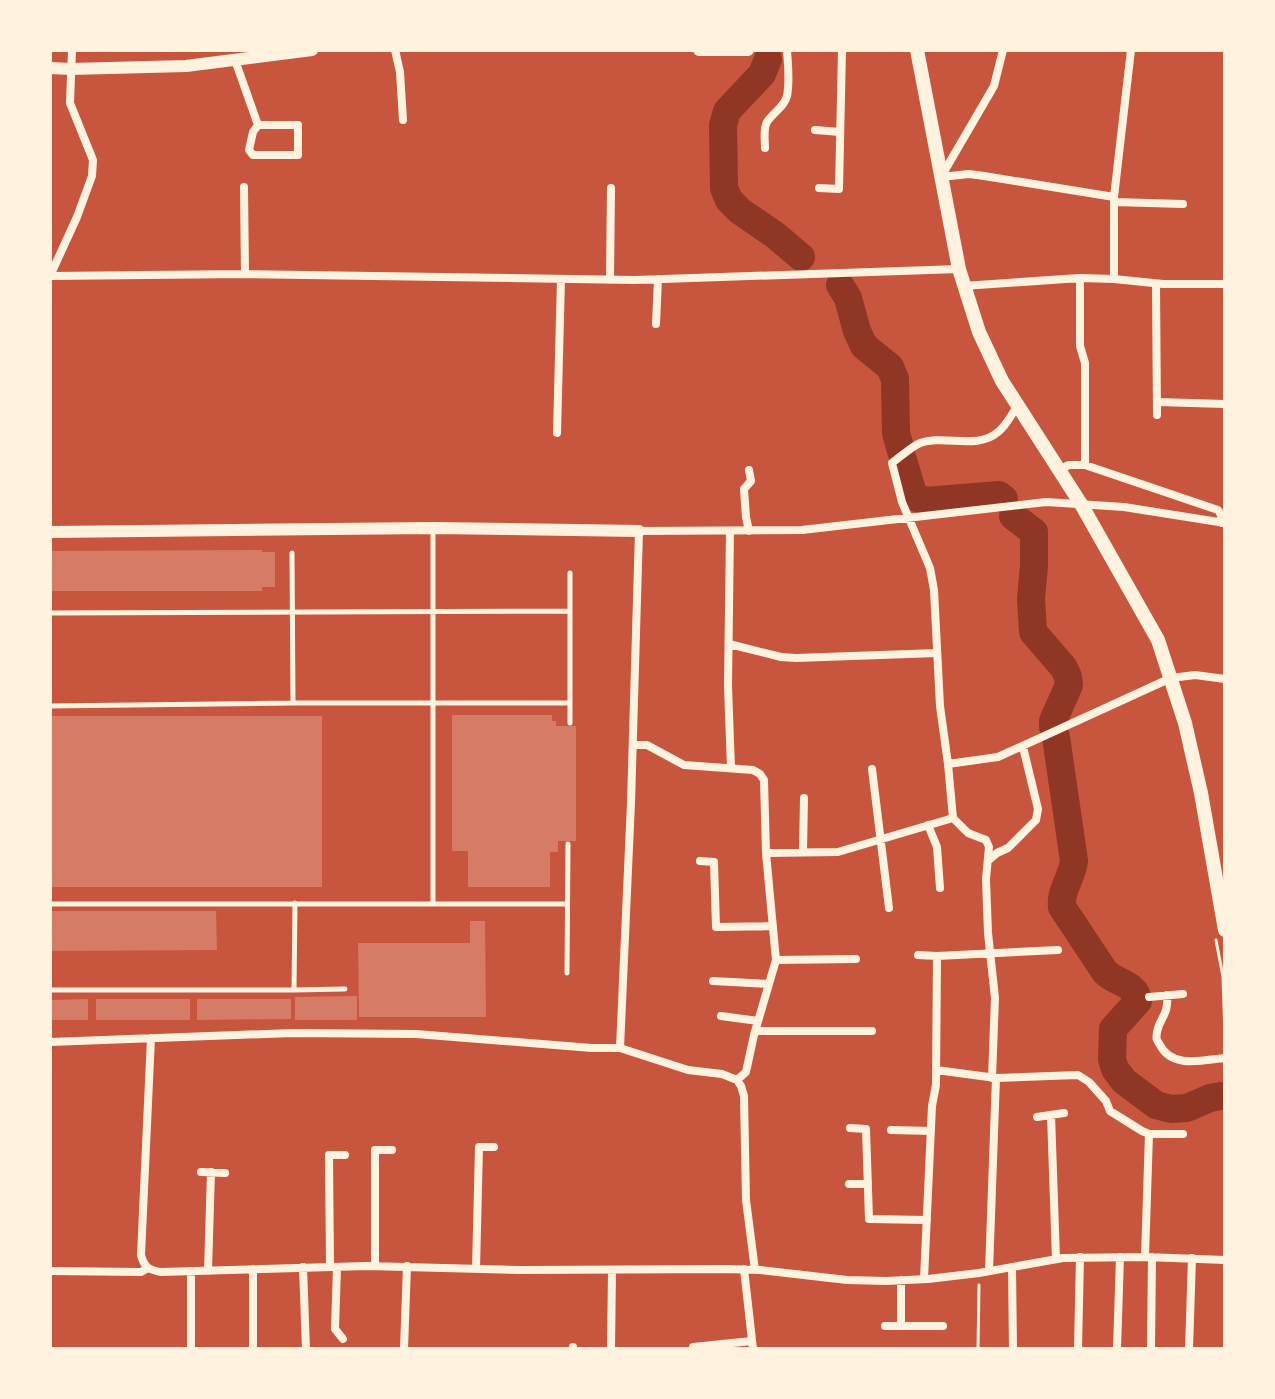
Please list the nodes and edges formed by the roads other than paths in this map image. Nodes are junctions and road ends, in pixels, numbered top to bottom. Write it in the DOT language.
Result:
graph roads {
  1 [pos="72,50"];
  2 [pos="312,50"];
  3 [pos="395,50"];
  4 [pos="699,50"];
  5 [pos="748,50"];
  6 [pos="787,50"];
  7 [pos="842,50"];
  8 [pos="917,50"];
  9 [pos="1003,50"];
  10 [pos="1131,50"];
  11 [pos="720,51"];
  12 [pos="235,60"];
  13 [pos="50,68"];
  14 [pos="71,69"];
  15 [pos="403,120"];
  16 [pos="258,125"];
  17 [pos="815,130"];
  18 [pos="840,132"];
  19 [pos="765,148"];
  20 [pos="941,177"];
  21 [pos="244,187"];
  22 [pos="611,188"];
  23 [pos="819,188"];
  24 [pos="1114,200"];
  25 [pos="1183,204"];
  26 [pos="959,269"];
  27 [pos="245,274"];
  28 [pos="50,276"];
  29 [pos="1080,278"];
  30 [pos="561,279"];
  31 [pos="658,279"];
  32 [pos="1114,279"];
  33 [pos="610,280"];
  34 [pos="1156,284"];
  35 [pos="1225,284"];
  36 [pos="963,286"];
  37 [pos="656,324"];
  38 [pos="1157,402"];
  39 [pos="1225,404"];
  40 [pos="1017,407"];
  41 [pos="1157,415"];
  42 [pos="557,433"];
  43 [pos="1085,465"];
  44 [pos="749,470"];
  45 [pos="1058,470"];
  46 [pos="1081,504"];
  47 [pos="908,517"];
  48 [pos="1223,523"];
  49 [pos="433,528"];
  50 [pos="639,531"];
  51 [pos="730,531"];
  52 [pos="749,531"];
  53 [pos="50,532"];
  54 [pos="292,553"];
  55 [pos="570,573"];
  56 [pos="570,611"];
  57 [pos="432,612"];
  58 [pos="50,613"];
  59 [pos="293,613"];
  60 [pos="729,644"];
  61 [pos="937,653"];
  62 [pos="1171,678"];
  63 [pos="1225,679"];
  64 [pos="293,703"];
  65 [pos="433,703"];
  66 [pos="570,703"];
  67 [pos="50,706"];
  68 [pos="570,723"];
  69 [pos="633,745"];
  70 [pos="1023,747"];
  71 [pos="948,764"];
  72 [pos="731,768"];
  73 [pos="872,769"];
  74 [pos="804,798"];
  75 [pos="953,818"];
  76 [pos="928,825"];
  77 [pos="882,839"];
  78 [pos="568,844"];
  79 [pos="803,852"];
  80 [pos="766,853"];
  81 [pos="989,860"];
  82 [pos="700,861"];
  83 [pos="940,888"];
  84 [pos="295,903"];
  85 [pos="50,904"];
  86 [pos="433,904"];
  87 [pos="567,904"];
  88 [pos="889,908"];
  89 [pos="773,926"];
  90 [pos="1220,931"];
  91 [pos="1058,950"];
  92 [pos="990,953"];
  93 [pos="918,955"];
  94 [pos="937,956"];
  95 [pos="856,959"];
  96 [pos="776,960"];
  97 [pos="567,973"];
  98 [pos="713,981"];
  99 [pos="769,984"];
  100 [pos="345,989"];
  101 [pos="50,990"];
  102 [pos="294,990"];
  103 [pos="1183,994"];
  104 [pos="1167,995"];
  105 [pos="1149,997"];
  106 [pos="721,1016"];
  107 [pos="757,1026"];
  108 [pos="872,1031"];
  109 [pos="151,1038"];
  110 [pos="50,1042"];
  111 [pos="620,1048"];
  112 [pos="1225,1058"];
  113 [pos="936,1070"];
  114 [pos="994,1078"];
  115 [pos="737,1080"];
  116 [pos="1064,1113"];
  117 [pos="1051,1115"];
  118 [pos="1037,1117"];
  119 [pos="850,1128"];
  120 [pos="891,1130"];
  121 [pos="931,1131"];
  122 [pos="1149,1134"];
  123 [pos="1183,1134"];
  124 [pos="494,1147"];
  125 [pos="392,1150"];
  126 [pos="345,1155"];
  127 [pos="201,1172"];
  128 [pos="211,1172"];
  129 [pos="225,1173"];
  130 [pos="849,1184"];
  131 [pos="868,1184"];
  132 [pos="927,1220"];
  133 [pos="1080,1257"];
  134 [pos="1120,1257"];
  135 [pos="1149,1257"];
  136 [pos="1192,1258"];
  137 [pos="1056,1259"];
  138 [pos="1225,1260"];
  139 [pos="375,1266"];
  140 [pos="407,1266"];
  141 [pos="303,1267"];
  142 [pos="333,1267"];
  143 [pos="1012,1267"];
  144 [pos="148,1268"];
  145 [pos="253,1269"];
  146 [pos="476,1269"];
  147 [pos="744,1269"];
  148 [pos="755,1270"];
  149 [pos="50,1271"];
  150 [pos="191,1271"];
  151 [pos="208,1271"];
  152 [pos="612,1271"];
  153 [pos="984,1272"];
  154 [pos="924,1279"];
  155 [pos="901,1280"];
  156 [pos="885,1326"];
  157 [pos="901,1326"];
  158 [pos="943,1326"];
  159 [pos="343,1339"];
  160 [pos="191,1345"];
  161 [pos="752,1345"];
  162 [pos="253,1349"];
  163 [pos="306,1349"];
  164 [pos="404,1349"];
  165 [pos="611,1349"];
  166 [pos="693,1349"];
  167 [pos="1013,1349"];
  168 [pos="1078,1349"];
  169 [pos="1117,1349"];
  170 [pos="1151,1349"];
  171 [pos="1189,1349"];
  1 -- 14 [label="street"];
  2 -- 12 [label="street"];
  3 -- 15 [label="street"];
  4 -- 11 [label="street"];
  5 -- 11 [label="street"];
  6 -- 19 [label="street"];
  7 -- 18 [label="street"];
  8 -- 20 [label="main road"];
  9 -- 20 [label="street"];
  10 -- 24 [label="street"];
  12 -- 14 [label="street"];
  12 -- 16 [label="street"];
  13 -- 14 [label="street"];
  14 -- 28 [label="street"];
  16 -- 16 [label="street"];
  17 -- 18 [label="street"];
  18 -- 23 [label="street"];
  20 -- 24 [label="street"];
  20 -- 26 [label="main road"];
  21 -- 27 [label="street"];
  22 -- 33 [label="street"];
  24 -- 25 [label="street"];
  24 -- 32 [label="street"];
  26 -- 31 [label="street"];
  26 -- 36 [label="main road"];
  27 -- 28 [label="street"];
  27 -- 30 [label="street"];
  29 -- 32 [label="street"];
  29 -- 36 [label="street"];
  29 -- 43 [label="street"];
  30 -- 33 [label="street"];
  30 -- 42 [label="street"];
  31 -- 33 [label="street"];
  31 -- 37 [label="street"];
  32 -- 34 [label="street"];
  34 -- 35 [label="street"];
  34 -- 38 [label="street"];
  36 -- 40 [label="main road"];
  38 -- 39 [label="street"];
  38 -- 41 [label="street"];
  40 -- 45 [label="main road"];
  40 -- 47 [label="street"];
  43 -- 45 [label="street"];
  43 -- 48 [label="street"];
  44 -- 52 [label="street"];
  45 -- 46 [label="main road"];
  46 -- 47 [label="street"];
  46 -- 48 [label="street"];
  46 -- 62 [label="main road"];
  47 -- 52 [label="street"];
  47 -- 61 [label="street"];
  49 -- 50 [label="street"];
  49 -- 53 [label="street"];
  49 -- 57 [label="lane"];
  50 -- 51 [label="street"];
  50 -- 69 [label="street"];
  51 -- 52 [label="street"];
  51 -- 60 [label="street"];
  54 -- 59 [label="lane"];
  55 -- 56 [label="lane"];
  56 -- 57 [label="lane"];
  56 -- 66 [label="lane"];
  57 -- 59 [label="lane"];
  57 -- 65 [label="lane"];
  58 -- 59 [label="lane"];
  59 -- 64 [label="lane"];
  60 -- 61 [label="street"];
  60 -- 72 [label="street"];
  61 -- 71 [label="street"];
  62 -- 63 [label="street"];
  62 -- 70 [label="street"];
  62 -- 90 [label="main road"];
  64 -- 65 [label="lane"];
  64 -- 67 [label="lane"];
  65 -- 66 [label="lane"];
  65 -- 86 [label="lane"];
  66 -- 68 [label="lane"];
  69 -- 72 [label="street"];
  69 -- 111 [label="street"];
  70 -- 71 [label="street"];
  70 -- 81 [label="street"];
  71 -- 75 [label="street"];
  72 -- 80 [label="street"];
  73 -- 77 [label="street"];
  74 -- 79 [label="street"];
  75 -- 76 [label="street"];
  75 -- 81 [label="street"];
  76 -- 77 [label="street"];
  76 -- 83 [label="street"];
  77 -- 79 [label="street"];
  77 -- 88 [label="street"];
  78 -- 87 [label="lane"];
  79 -- 80 [label="street"];
  80 -- 89 [label="street"];
  81 -- 92 [label="street"];
  82 -- 89 [label="street"];
  84 -- 85 [label="lane"];
  84 -- 86 [label="lane"];
  84 -- 102 [label="lane"];
  86 -- 87 [label="lane"];
  87 -- 97 [label="lane"];
  89 -- 96 [label="street"];
  91 -- 92 [label="street"];
  92 -- 94 [label="street"];
  92 -- 114 [label="street"];
  93 -- 94 [label="street"];
  94 -- 113 [label="street"];
  95 -- 96 [label="street"];
  96 -- 99 [label="street"];
  98 -- 99 [label="street"];
  99 -- 107 [label="street"];
  100 -- 102 [label="lane"];
  101 -- 102 [label="lane"];
  103 -- 104 [label="street"];
  104 -- 105 [label="street"];
  104 -- 112 [label="street"];
  106 -- 107 [label="street"];
  107 -- 108 [label="street"];
  107 -- 115 [label="street"];
  109 -- 110 [label="street"];
  109 -- 111 [label="street"];
  109 -- 144 [label="street"];
  111 -- 115 [label="street"];
  113 -- 114 [label="street"];
  113 -- 121 [label="street"];
  114 -- 122 [label="street"];
  114 -- 153 [label="street"];
  115 -- 148 [label="street"];
  116 -- 117 [label="street"];
  117 -- 118 [label="street"];
  117 -- 137 [label="street"];
  119 -- 131 [label="street"];
  120 -- 121 [label="street"];
  121 -- 132 [label="street"];
  122 -- 123 [label="street"];
  122 -- 135 [label="street"];
  124 -- 146 [label="street"];
  125 -- 139 [label="street"];
  126 -- 142 [label="street"];
  127 -- 128 [label="street"];
  128 -- 129 [label="street"];
  128 -- 151 [label="street"];
  130 -- 131 [label="street"];
  131 -- 132 [label="street"];
  132 -- 154 [label="street"];
  133 -- 134 [label="street"];
  133 -- 137 [label="street"];
  133 -- 168 [label="street"];
  134 -- 135 [label="street"];
  134 -- 169 [label="street"];
  135 -- 136 [label="street"];
  135 -- 170 [label="street"];
  136 -- 138 [label="street"];
  136 -- 171 [label="street"];
  137 -- 143 [label="street"];
  139 -- 140 [label="street"];
  139 -- 142 [label="street"];
  140 -- 146 [label="street"];
  140 -- 164 [label="street"];
  141 -- 142 [label="street"];
  141 -- 145 [label="street"];
  141 -- 163 [label="street"];
  142 -- 159 [label="street"];
  143 -- 153 [label="street"];
  143 -- 167 [label="street"];
  144 -- 149 [label="street"];
  144 -- 150 [label="street"];
  145 -- 151 [label="street"];
  145 -- 162 [label="street"];
  146 -- 152 [label="street"];
  147 -- 148 [label="street"];
  147 -- 152 [label="street"];
  147 -- 161 [label="street"];
  148 -- 155 [label="street"];
  150 -- 151 [label="street"];
  150 -- 160 [label="street"];
  152 -- 165 [label="street"];
  153 -- 154 [label="street"];
  154 -- 155 [label="street"];
  155 -- 157 [label="street"];
  156 -- 157 [label="street"];
  157 -- 158 [label="street"];
  161 -- 166 [label="street"];
}
